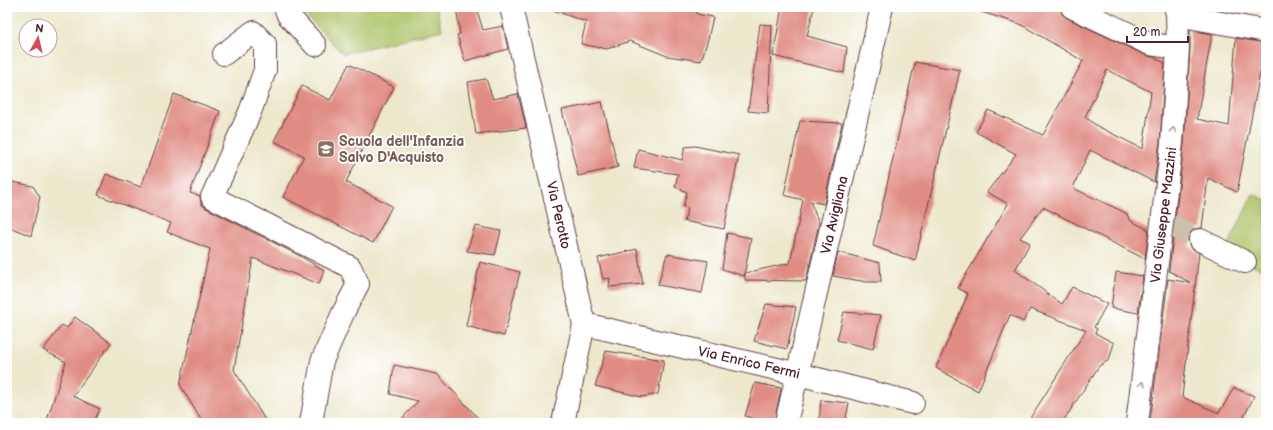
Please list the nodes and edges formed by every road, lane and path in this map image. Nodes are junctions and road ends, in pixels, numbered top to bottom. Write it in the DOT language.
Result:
graph roads {
  1 [pos="285,7"];
  2 [pos="511,7"];
  3 [pos="1072,7"];
  4 [pos="881,10"];
  5 [pos="1176,10"];
  6 [pos="1266,31"];
  7 [pos="315,46"];
  8 [pos="1178,48"];
  9 [pos="224,54"];
  10 [pos="1200,240"];
  11 [pos="1245,262"];
  12 [pos="584,324"];
  13 [pos="798,374"];
  14 [pos="913,403"];
  15 [pos="311,423"];
  16 [pos="563,423"];
  17 [pos="786,423"];
  18 [pos="1137,423"];
  1 -- 7 [label="street"];
  2 -- 12 [label="street, Via Perotto"];
  3 -- 8 [label="street"];
  4 -- 13 [label="street, Via Avigliana"];
  5 -- 6 [label="street"];
  5 -- 8 [label="street, Via Giuseppe Mazzini"];
  18 -- 8 [label="street, Via Giuseppe Mazzini, one-way"];
  9 -- 15 [label="street"];
  10 -- 11 [label="street"];
  12 -- 13 [label="street, Via Enrico Fermi"];
  12 -- 16 [label="street, Via Perotto"];
  13 -- 14 [label="street, Via Enrico Fermi"];
  13 -- 17 [label="street, Via Avigliana"];
}
